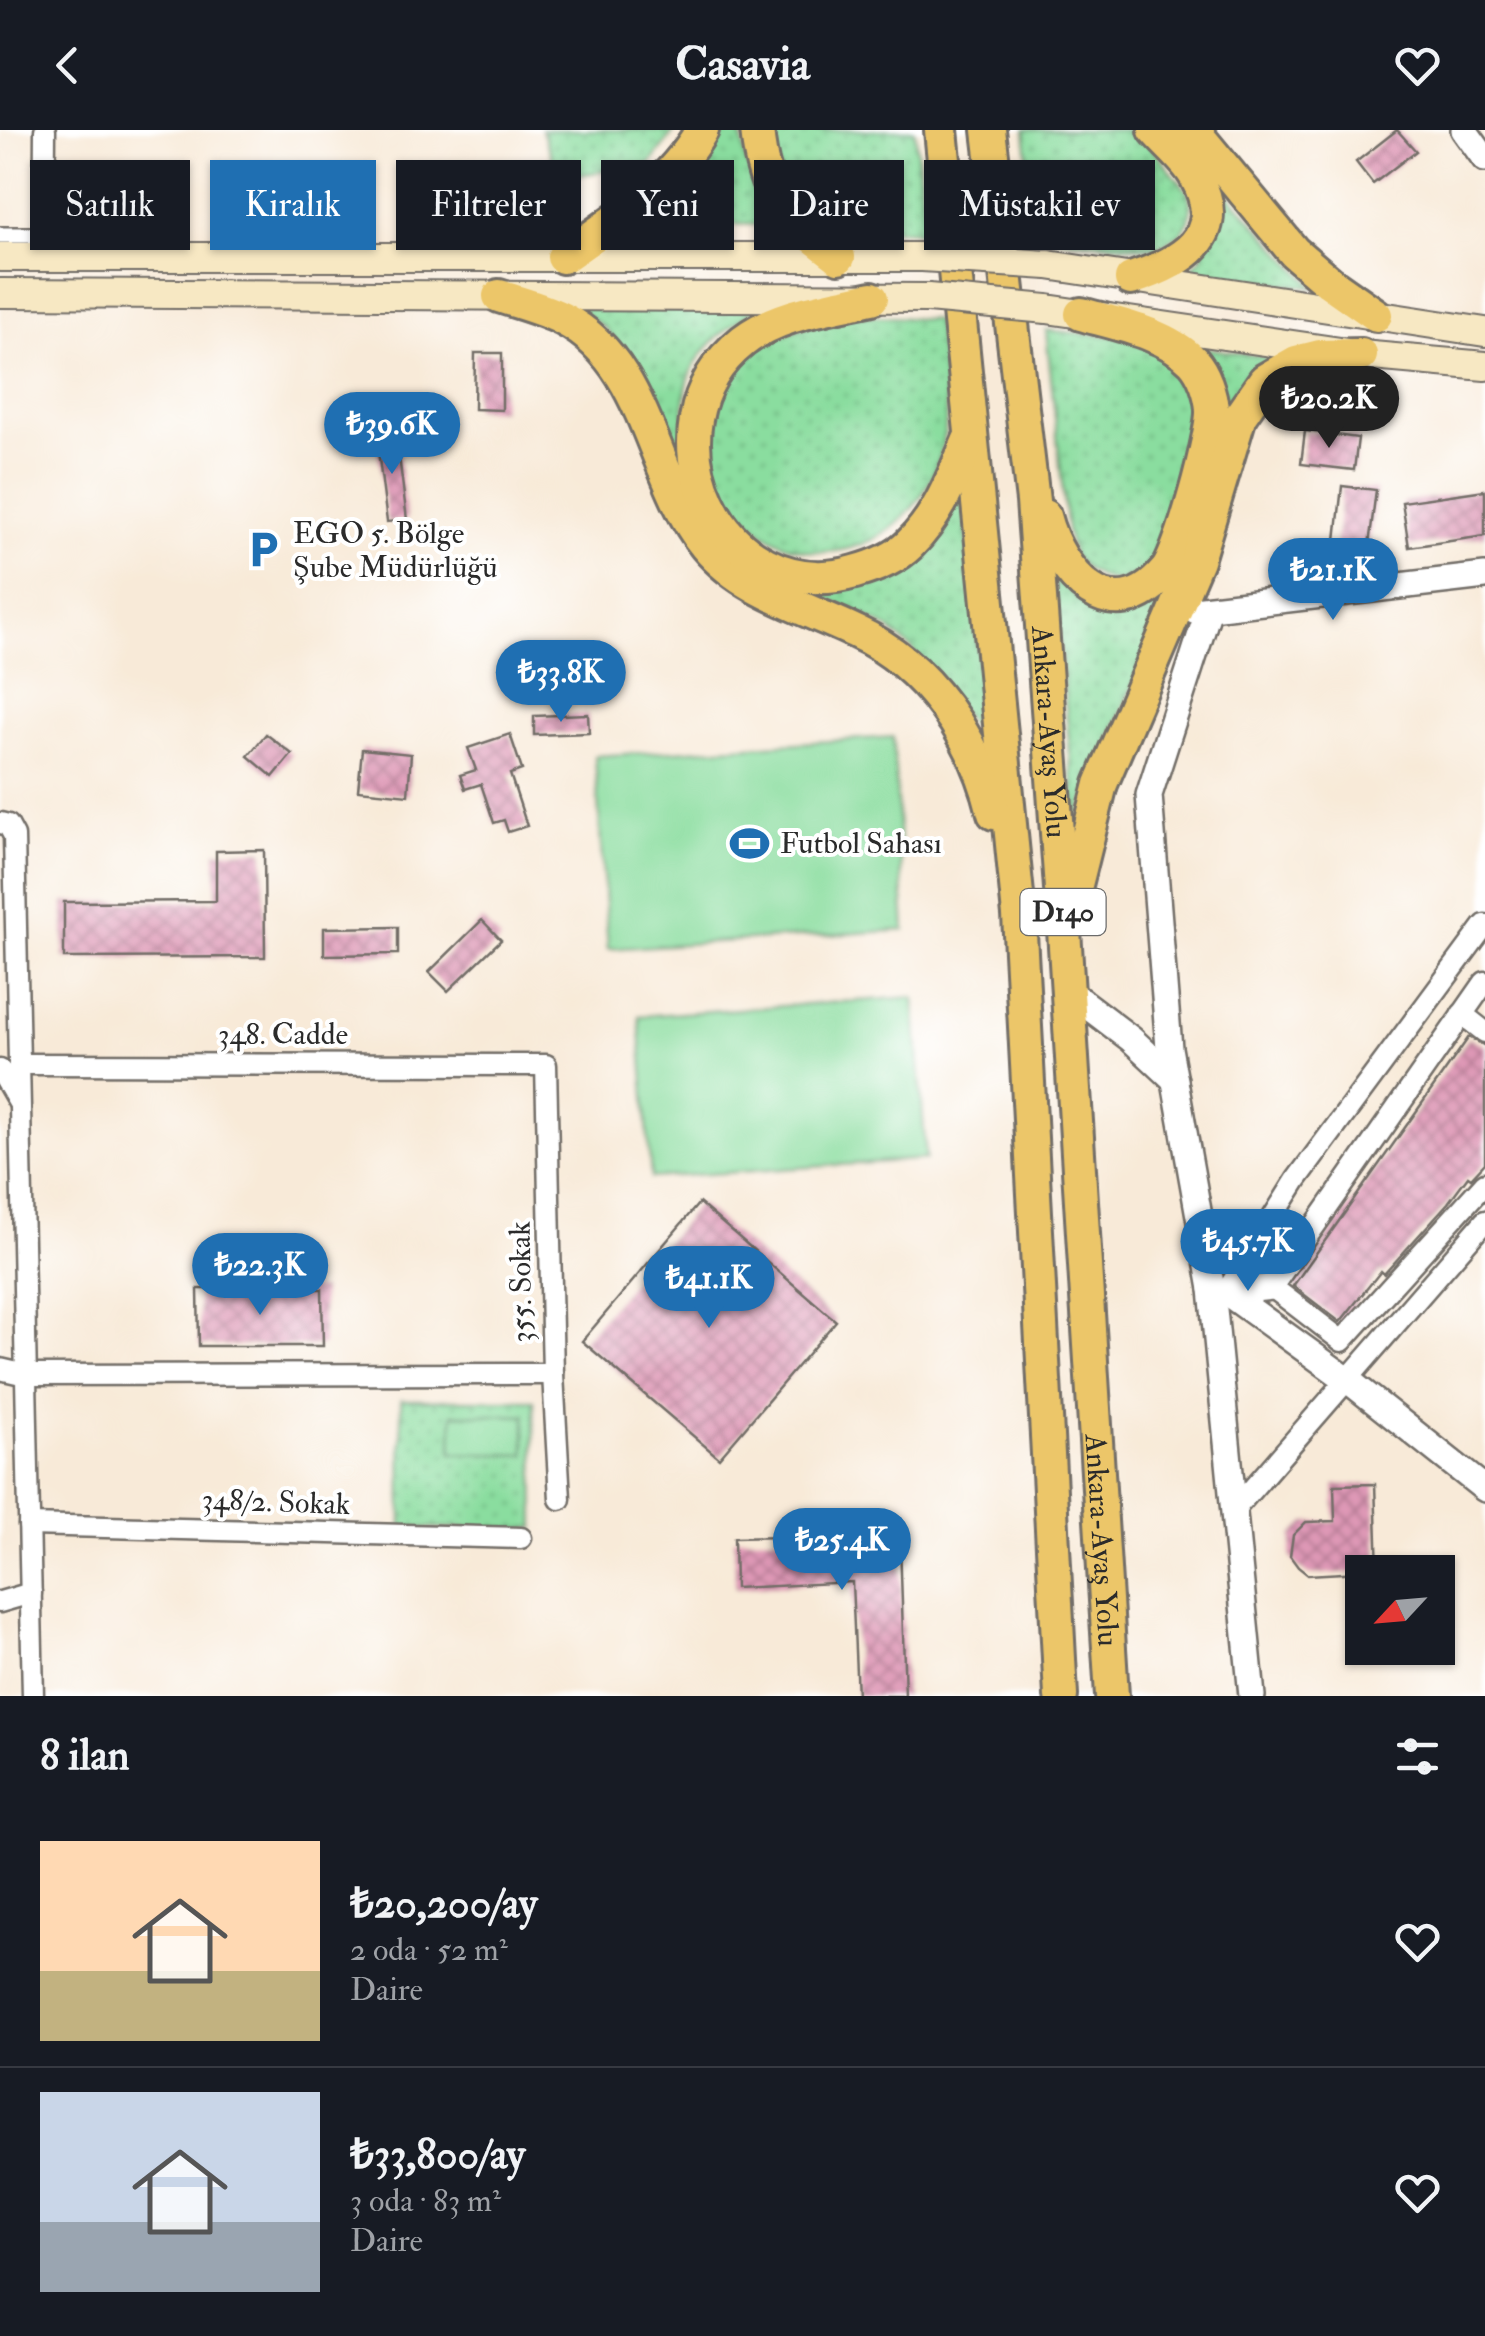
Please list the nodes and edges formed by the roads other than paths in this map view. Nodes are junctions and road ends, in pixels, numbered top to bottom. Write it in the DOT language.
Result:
graph roads {
  1 [pos="45,130"];
  2 [pos="702,130"];
  3 [pos="757,130"];
  4 [pos="941,130"];
  5 [pos="989,130"];
  6 [pos="1002,130"];
  7 [pos="1155,130"];
  8 [pos="1194,130"];
  9 [pos="1464,130"];
  10 [pos="1485,159"];
  11 [pos="45,160"];
  12 [pos="993,160"];
  13 [pos="999,160"];
  14 [pos="0,235"];
  15 [pos="30,242"];
  16 [pos="190,249"];
  17 [pos="30,250"];
  18 [pos="1003,250"];
  19 [pos="0,257"];
  20 [pos="562,257"];
  21 [pos="839,257"];
  22 [pos="1131,279"];
  23 [pos="0,293"];
  24 [pos="499,296"];
  25 [pos="872,298"];
  26 [pos="1081,314"];
  27 [pos="1376,314"];
  28 [pos="1485,320"];
  29 [pos="1436,324"];
  30 [pos="1485,332"];
  31 [pos="1361,355"];
  32 [pos="1485,366"];
  33 [pos="971,436"];
  34 [pos="1025,438"];
  35 [pos="1485,576"];
  36 [pos="1210,609"];
  37 [pos="1174,612"];
  38 [pos="0,823"];
  39 [pos="1020,915"];
  40 [pos="1485,925"];
  41 [pos="1064,930"];
  42 [pos="1485,982"];
  43 [pos="1068,992"];
  44 [pos="1462,1014"];
  45 [pos="1485,1032"];
  46 [pos="546,1064"];
  47 [pos="10,1067"];
  48 [pos="1175,1080"];
  49 [pos="1485,1182"];
  50 [pos="1485,1221"];
  51 [pos="1272,1287"];
  52 [pos="1219,1290"];
  53 [pos="0,1369"];
  54 [pos="552,1374"];
  55 [pos="26,1375"];
  56 [pos="1349,1380"];
  57 [pos="1485,1489"];
  58 [pos="560,1498"];
  59 [pos="1235,1510"];
  60 [pos="30,1525"];
  61 [pos="520,1538"];
  62 [pos="31,1594"];
  63 [pos="0,1602"];
  64 [pos="33,1696"];
  65 [pos="1060,1696"];
  66 [pos="1112,1696"];
  67 [pos="1252,1696"];
  1 -- 11 [label="street"];
  2 -- 20 [label="highway"];
  3 -- 21 [label="highway"];
  4 -- 33 [label="highway, Ankara-Ayaş Yolu / D140"];
  5 -- 12 [label="highway, Ankara-Ayaş Yolu / D140"];
  6 -- 13 [label="highway"];
  7 -- 22 [label="highway"];
  8 -- 27 [label="highway"];
  9 -- 10 [label="street"];
  14 -- 15 [label="street"];
  16 -- 20 [label="main road"];
  17 -- 19 [label="main road"];
  18 -- 34 [label="highway, Ankara-Ayaş Yolu / D140"];
  20 -- 21 [label="main road"];
  21 -- 22 [label="main road, bridge"];
  22 -- 27 [label="main road"];
  23 -- 24 [label="main road"];
  24 -- 25 [label="main road"];
  24 -- 39 [label="highway"];
  25 -- 26 [label="main road, bridge"];
  25 -- 33 [label="highway"];
  26 -- 31 [label="main road"];
  26 -- 34 [label="highway"];
  27 -- 29 [label="main road"];
  28 -- 29 [label="street"];
  29 -- 30 [label="main road"];
  31 -- 32 [label="main road"];
  31 -- 37 [label="highway"];
  33 -- 39 [label="highway, Ankara-Ayaş Yolu / D140"];
  34 -- 41 [label="highway, Ankara-Ayaş Yolu / D140"];
  35 -- 36 [label="street"];
  36 -- 37 [label="street"];
  36 -- 48 [label="street"];
  37 -- 41 [label="highway"];
  38 -- 47 [label="street"];
  39 -- 65 [label="highway, Ankara-Ayaş Yolu / D140"];
  40 -- 52 [label="street"];
  41 -- 43 [label="highway, Ankara-Ayaş Yolu / D140"];
  42 -- 44 [label="street"];
  43 -- 48 [label="street"];
  43 -- 66 [label="highway, Ankara-Ayaş Yolu / D140"];
  44 -- 45 [label="street"];
  44 -- 51 [label="street"];
  46 -- 47 [label="street, 348. Cadde"];
  46 -- 54 [label="street, 355. Sokak"];
  47 -- 55 [label="street"];
  48 -- 52 [label="street"];
  49 -- 51 [label="street"];
  50 -- 56 [label="street"];
  51 -- 52 [label="street"];
  52 -- 56 [label="street"];
  52 -- 59 [label="street"];
  53 -- 55 [label="street"];
  54 -- 55 [label="street"];
  54 -- 58 [label="street, 355. Sokak"];
  55 -- 60 [label="street"];
  56 -- 57 [label="street"];
  56 -- 59 [label="street"];
  59 -- 67 [label="street"];
  60 -- 61 [label="street, 348/2. Sokak"];
  60 -- 62 [label="street"];
  62 -- 63 [label="street"];
  62 -- 64 [label="street"];
}
